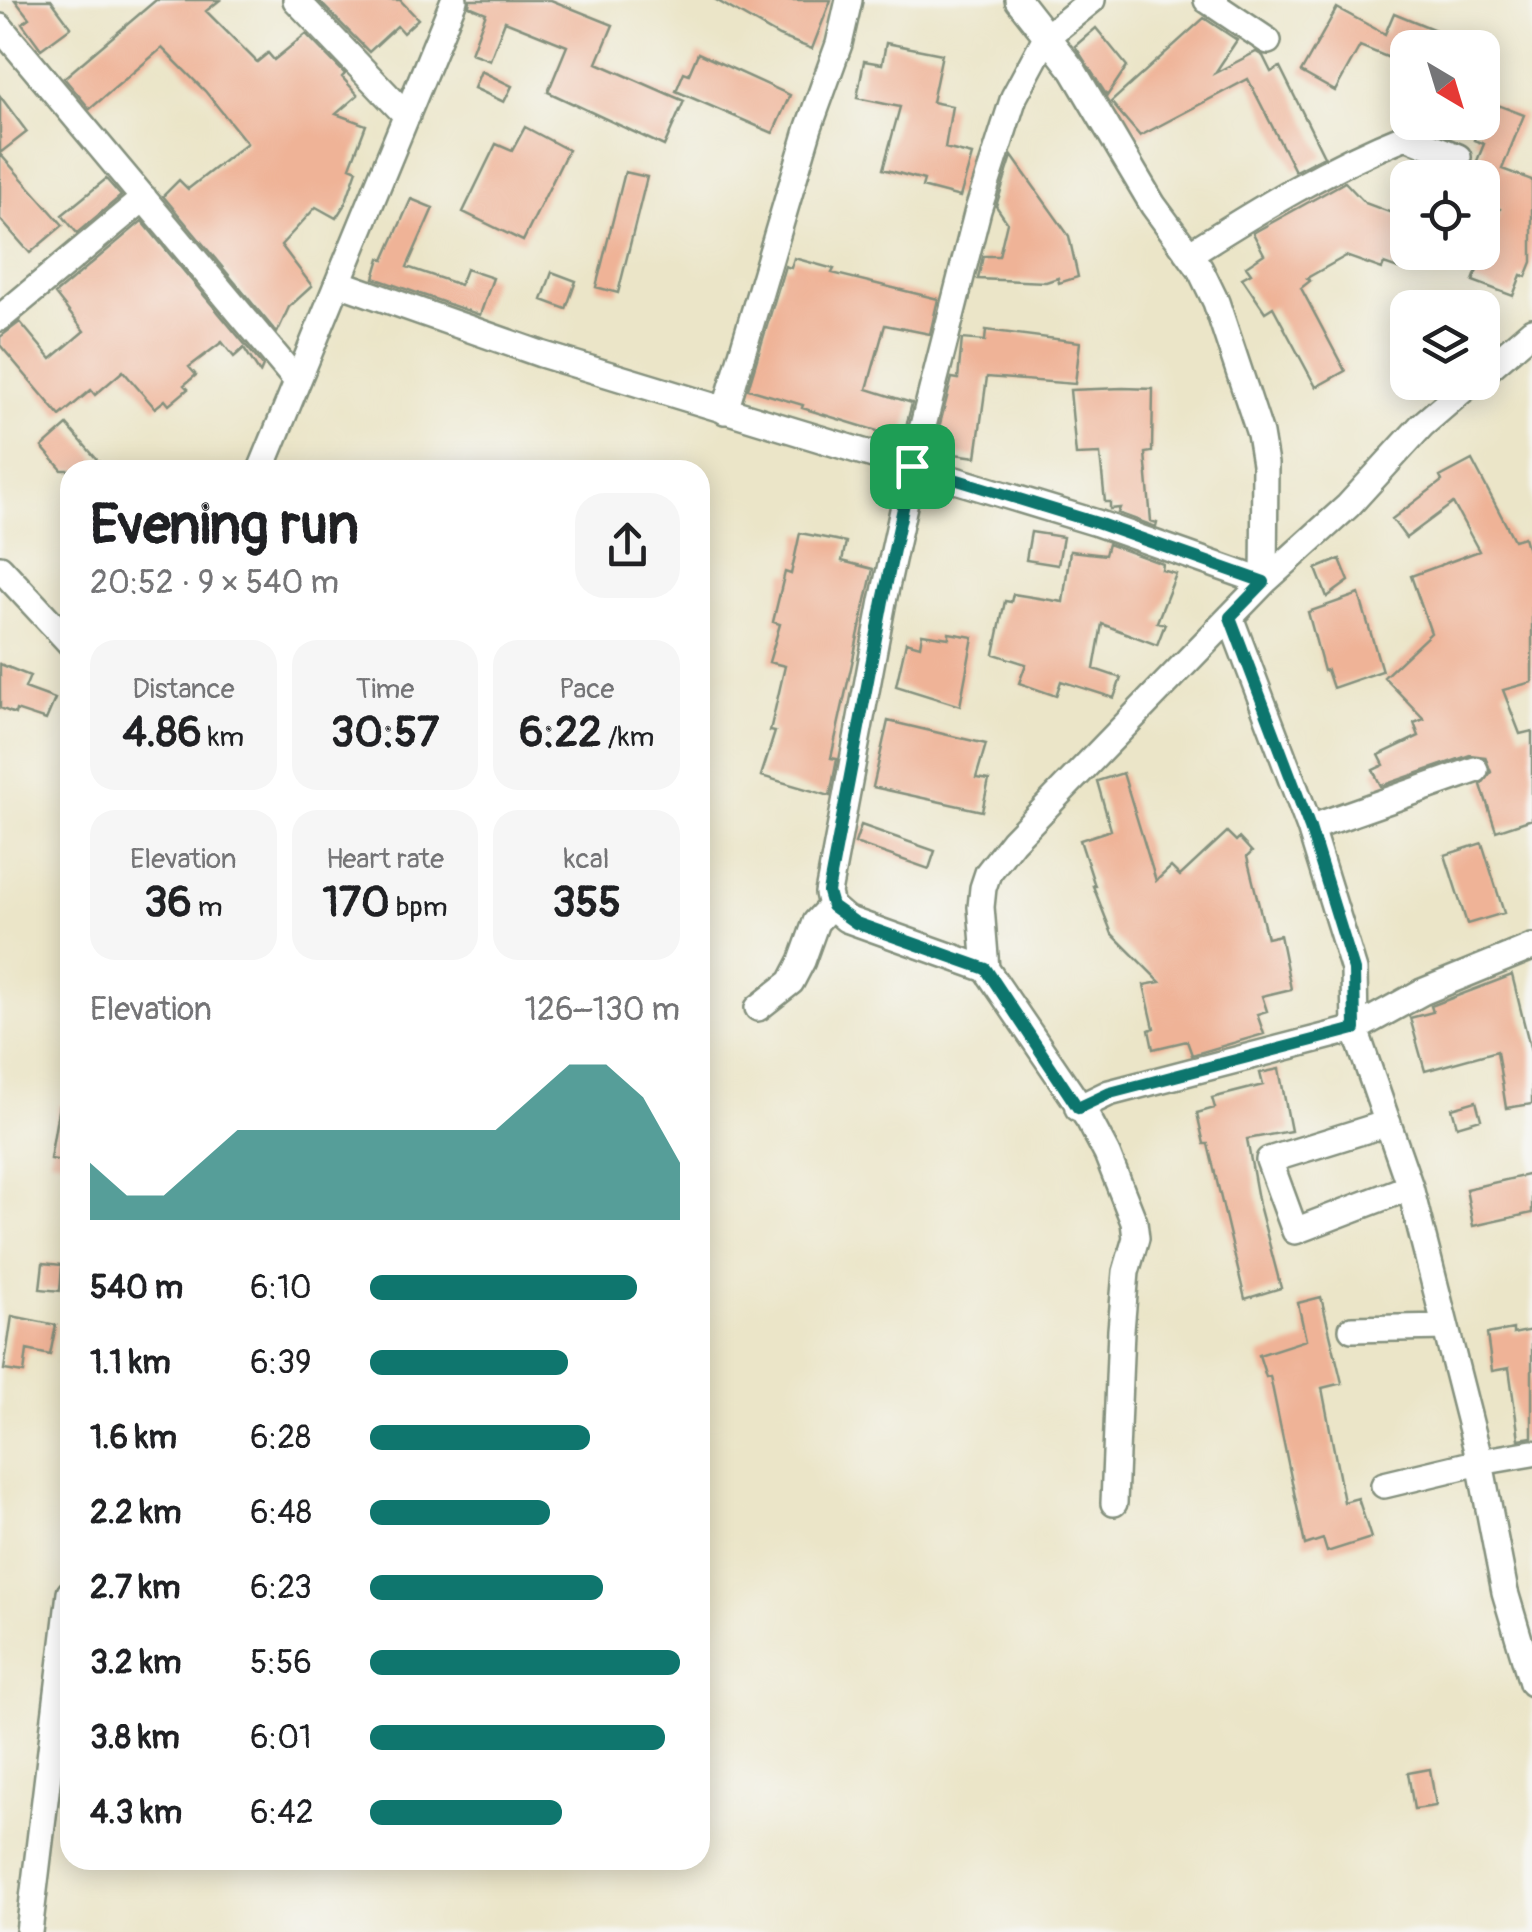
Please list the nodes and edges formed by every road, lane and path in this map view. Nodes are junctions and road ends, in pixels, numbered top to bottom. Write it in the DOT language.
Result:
graph roads {
  1 [pos="296,0"];
  2 [pos="454,0"];
  3 [pos="849,0"];
  4 [pos="1018,0"];
  5 [pos="1092,0"];
  6 [pos="1207,0"];
  7 [pos="0,27"];
  8 [pos="1046,37"];
  9 [pos="1268,41"];
  10 [pos="407,116"];
  11 [pos="1458,157"];
  12 [pos="144,198"];
  13 [pos="1189,254"];
  14 [pos="339,284"];
  15 [pos="0,318"];
  16 [pos="1532,331"];
  17 [pos="1500,359"];
  18 [pos="296,380"];
  19 [pos="1451,400"];
  20 [pos="725,411"];
  21 [pos="265,460"];
  22 [pos="912,466"];
  23 [pos="0,568"];
  24 [pos="1264,582"];
  25 [pos="1230,617"];
  26 [pos="60,632"];
  27 [pos="1475,770"];
  28 [pos="1310,828"];
  29 [pos="832,906"];
  30 [pos="1532,947"];
  31 [pos="986,969"];
  32 [pos="758,1008"];
  33 [pos="1355,1029"];
  34 [pos="1078,1108"];
  35 [pos="1388,1122"];
  36 [pos="1410,1187"];
  37 [pos="1446,1328"];
  38 [pos="1352,1330"];
  39 [pos="1532,1454"];
  40 [pos="1480,1462"];
  41 [pos="1384,1485"];
  42 [pos="1114,1504"];
  43 [pos="60,1676"];
  44 [pos="1532,1682"];
  45 [pos="29,1932"];
  1 -- 10 [label="street"];
  2 -- 10 [label="street"];
  3 -- 20 [label="street"];
  4 -- 8 [label="street"];
  5 -- 8 [label="street"];
  6 -- 9 [label="street"];
  7 -- 12 [label="street"];
  8 -- 13 [label="street"];
  8 -- 22 [label="street"];
  10 -- 14 [label="street"];
  11 -- 13 [label="street"];
  12 -- 15 [label="street"];
  12 -- 18 [label="street"];
  13 -- 24 [label="street"];
  14 -- 18 [label="street"];
  14 -- 20 [label="street"];
  16 -- 17 [label="street"];
  18 -- 21 [label="street"];
  19 -- 24 [label="street"];
  20 -- 22 [label="street"];
  22 -- 24 [label="street"];
  22 -- 29 [label="street"];
  23 -- 26 [label="street"];
  24 -- 25 [label="street"];
  25 -- 28 [label="street"];
  25 -- 31 [label="street"];
  27 -- 28 [label="street"];
  28 -- 33 [label="street"];
  29 -- 31 [label="street"];
  29 -- 32 [label="street"];
  30 -- 33 [label="street"];
  31 -- 34 [label="street"];
  33 -- 34 [label="street"];
  33 -- 35 [label="street"];
  34 -- 42 [label="street"];
  35 -- 36 [label="street"];
  35 -- 36 [label="street"];
  36 -- 37 [label="street"];
  37 -- 38 [label="street"];
  37 -- 40 [label="street"];
  39 -- 40 [label="street"];
  40 -- 41 [label="street"];
  40 -- 44 [label="street"];
  43 -- 45 [label="street"];
}
